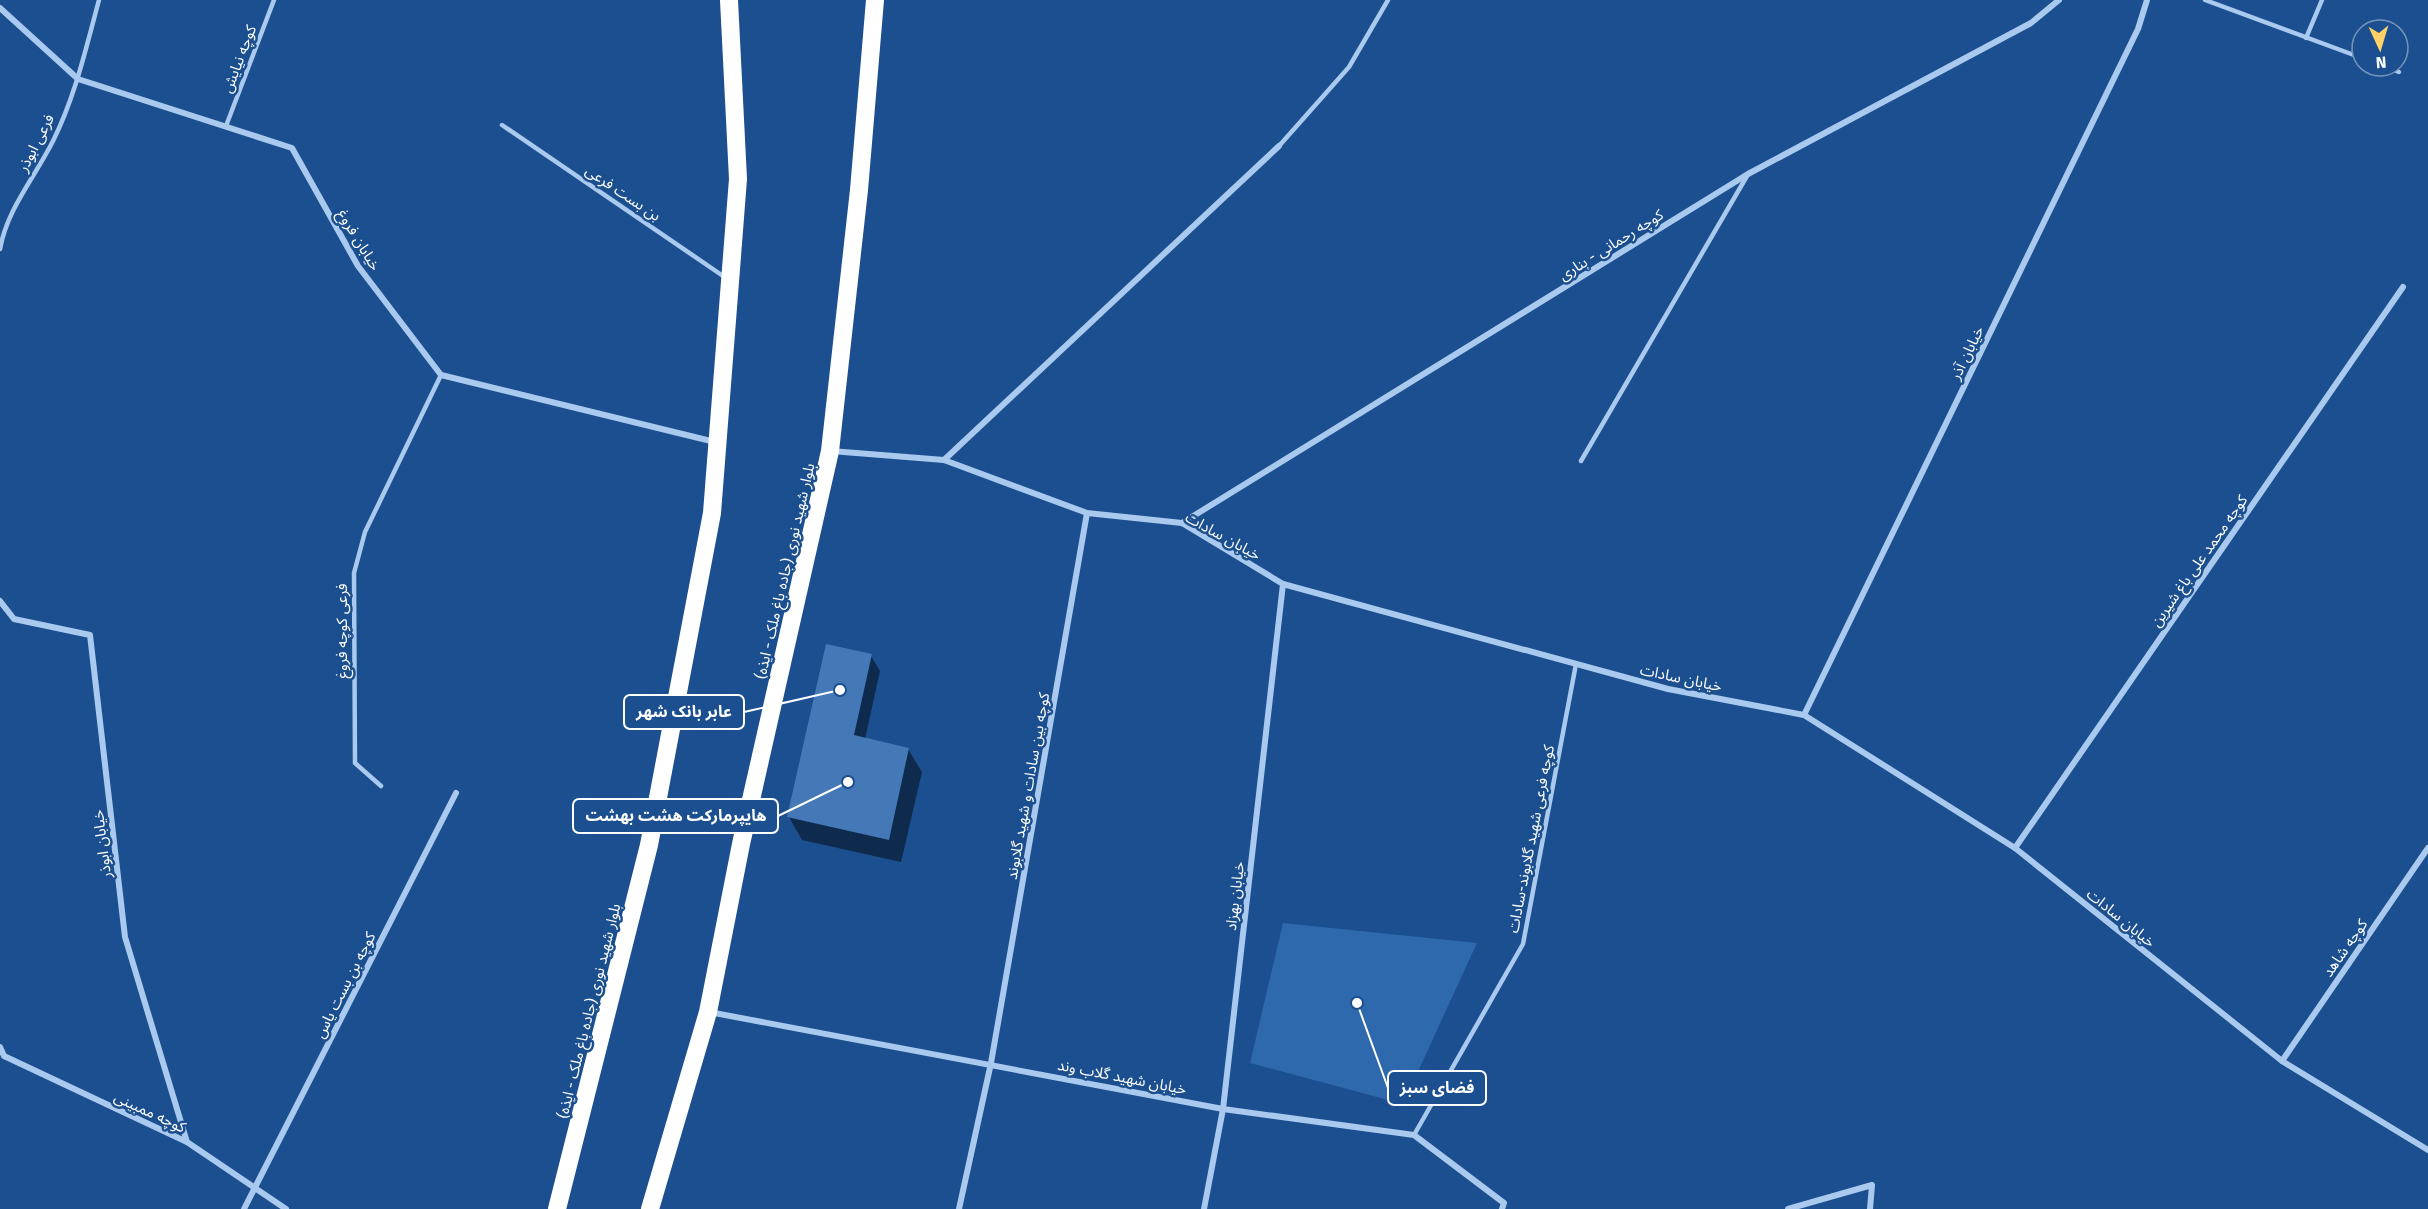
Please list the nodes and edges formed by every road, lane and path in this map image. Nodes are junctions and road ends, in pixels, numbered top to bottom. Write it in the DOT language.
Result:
graph roads {
  1 [pos="99,0"];
  2 [pos="274,0"];
  3 [pos="729,0"];
  4 [pos="875,0"];
  5 [pos="1388,0"];
  6 [pos="2059,0"];
  7 [pos="2147,0"];
  8 [pos="2205,0"];
  9 [pos="2322,0"];
  10 [pos="0,8"];
  11 [pos="2306,38"];
  12 [pos="2350,54"];
  13 [pos="78,79"];
  14 [pos="502,125"];
  15 [pos="226,126"];
  16 [pos="1279,146"];
  17 [pos="1748,174"];
  18 [pos="0,249"];
  19 [pos="730,281"];
  20 [pos="2403,286"];
  21 [pos="441,375"];
  22 [pos="718,442"];
  23 [pos="830,451"];
  24 [pos="944,460"];
  25 [pos="1581,461"];
  26 [pos="1088,513"];
  27 [pos="1182,523"];
  28 [pos="1283,584"];
  29 [pos="0,601"];
  30 [pos="1576,664"];
  31 [pos="1804,715"];
  32 [pos="381,786"];
  33 [pos="456,793"];
  34 [pos="2015,848"];
  35 [pos="2428,848"];
  36 [pos="708,1012"];
  37 [pos="0,1047"];
  38 [pos="4,1056"];
  39 [pos="2282,1061"];
  40 [pos="0,1063"];
  41 [pos="991,1063"];
  42 [pos="1223,1109"];
  43 [pos="1414,1135"];
  44 [pos="187,1142"];
  45 [pos="2428,1150"];
  46 [pos="256,1188"];
  47 [pos="244,1209"];
  48 [pos="286,1209"];
  49 [pos="557,1209"];
  50 [pos="650,1209"];
  51 [pos="959,1209"];
  52 [pos="1204,1209"];
  53 [pos="1502,1209"];
  54 [pos="1788,1209"];
  55 [pos="1870,1209"];
  1 -- 13 [label="lane, فرعی ابوذر"];
  2 -- 15 [label="lane, کوچه نیایش"];
  3 -- 19 [label="highway, بلوار شهید نوری (جاده باغ ملک - ایذه)"];
  4 -- 23 [label="highway, بلوار شهید نوری (جاده باغ ملک - ایذه)"];
  5 -- 16 [label="lane"];
  6 -- 17 [label="street, کوچه رحمانی - بناری"];
  7 -- 31 [label="street, خیابان آذر"];
  8 -- 11 [label="lane"];
  9 -- 11 [label="lane"];
  10 -- 13 [label="street, خیابان فروغ"];
  11 -- 12 [label="lane"];
  13 -- 15 [label="street, خیابان فروغ"];
  13 -- 18 [label="lane, فرعی ابوذر"];
  14 -- 19 [label="lane, بن بست فرعی"];
  15 -- 21 [label="street, خیابان فروغ"];
  16 -- 24 [label="street"];
  17 -- 25 [label="lane"];
  17 -- 27 [label="street, کوچه رحمانی - بناری"];
  19 -- 22 [label="highway, بلوار شهید نوری (جاده باغ ملک - ایذه)"];
  20 -- 34 [label="street, کوچه محمد علی باغ شیرین"];
  21 -- 22 [label="street"];
  21 -- 32 [label="lane, فرعی کوچه فروغ"];
  22 -- 49 [label="highway, بلوار شهید نوری (جاده باغ ملک - ایذه)"];
  23 -- 24 [label="street, خیابان سادات"];
  23 -- 36 [label="highway, بلوار شهید نوری (جاده باغ ملک - ایذه)"];
  24 -- 26 [label="street, خیابان سادات"];
  26 -- 27 [label="street, خیابان سادات"];
  26 -- 41 [label="street, کوچه بین سادات و شهید گلابوند"];
  27 -- 28 [label="street, خیابان سادات"];
  28 -- 30 [label="street, خیابان سادات"];
  28 -- 42 [label="street, خیابان بهزاد"];
  29 -- 44 [label="street, خیابان ابوذر"];
  30 -- 31 [label="street, خیابان سادات"];
  30 -- 43 [label="lane, کوچه فرعی شهید گلابوند-سادات"];
  31 -- 34 [label="street, خیابان سادات"];
  33 -- 46 [label="street, کوچه بن بست یاس"];
  34 -- 39 [label="street, خیابان سادات"];
  35 -- 39 [label="street, کوچه شاهد"];
  36 -- 41 [label="street, خیابان شهید گلاب وند"];
  36 -- 50 [label="highway, بلوار شهید نوری (جاده باغ ملک - ایذه)"];
  37 -- 38 [label="street"];
  38 -- 40 [label="street"];
  38 -- 44 [label="street, کوچه ممبینی"];
  39 -- 45 [label="street, خیابان سادات"];
  41 -- 42 [label="street, خیابان شهید گلاب وند"];
  41 -- 51 [label="street, کوچه بین سادات و شهید گلابوند"];
  42 -- 43 [label="street, خیابان شهید گلاب وند"];
  42 -- 52 [label="street, خیابان بهزاد"];
  43 -- 53 [label="street, خیابان شهید گلاب وند"];
  44 -- 46 [label="street, کوچه ممبینی"];
  46 -- 47 [label="street, کوچه بن بست یاس"];
  46 -- 48 [label="street, کوچه ممبینی"];
  54 -- 55 [label="street"];
}
